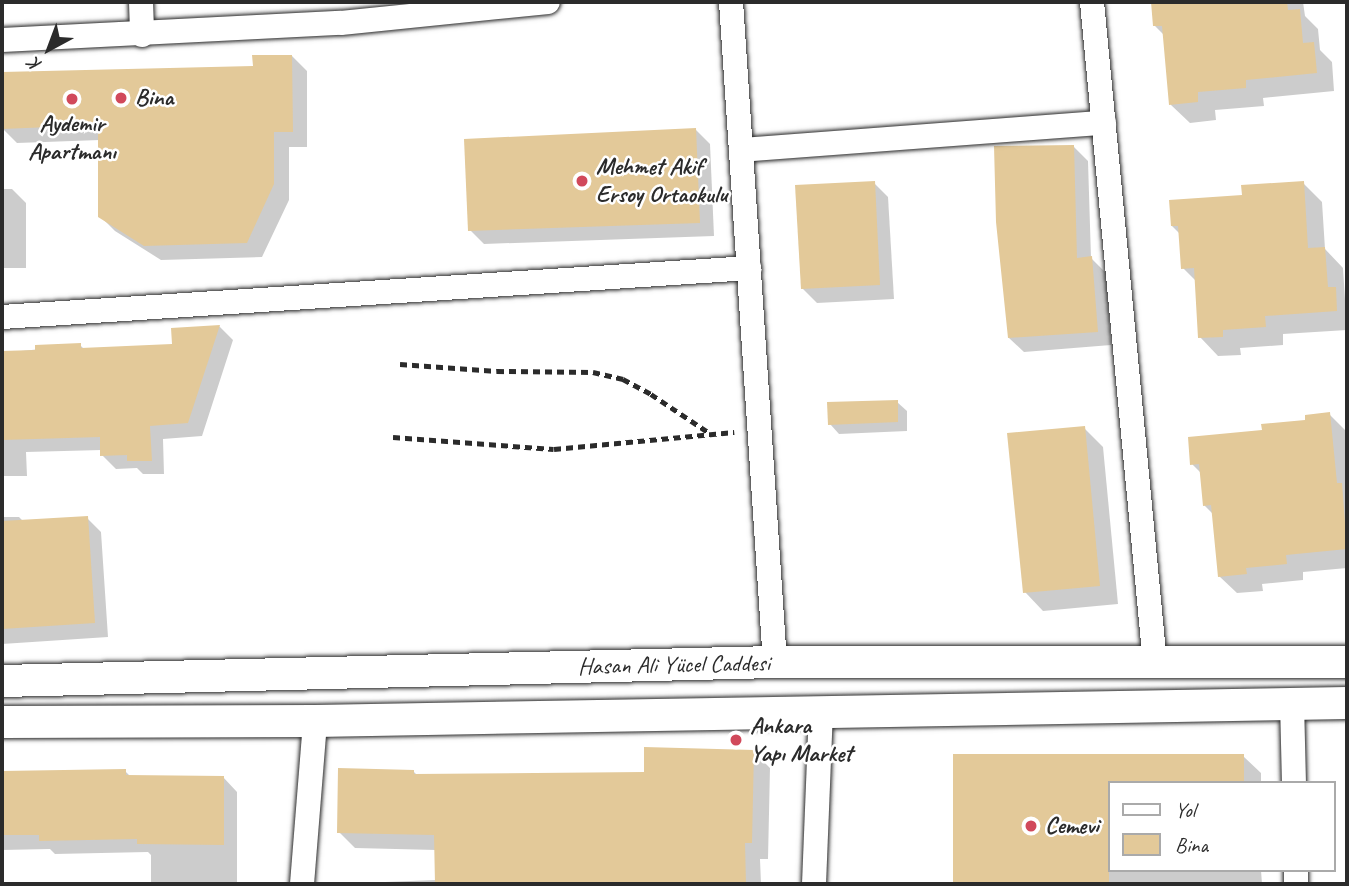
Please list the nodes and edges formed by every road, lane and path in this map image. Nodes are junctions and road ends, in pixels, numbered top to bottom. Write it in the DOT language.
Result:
graph roads {
  1 [pos="141,2"];
  2 [pos="548,2"];
  3 [pos="731,2"];
  4 [pos="1092,2"];
  5 [pos="142,35"];
  6 [pos="2,40"];
  7 [pos="1104,122"];
  8 [pos="741,150"];
  9 [pos="749,268"];
  10 [pos="2,317"];
  11 [pos="400,364"];
  12 [pos="760,430"];
  13 [pos="712,434"];
  14 [pos="393,437"];
  15 [pos="775,662"];
  16 [pos="1155,663"];
  17 [pos="1347,663"];
  18 [pos="2,681"];
  19 [pos="1292,702"];
  20 [pos="1347,703"];
  21 [pos="821,711"];
  22 [pos="315,720"];
  23 [pos="2,722"];
  24 [pos="1294,781"];
  25 [pos="302,884"];
  26 [pos="814,884"];
  1 -- 5 [label="street"];
  2 -- 5 [label="street"];
  3 -- 8 [label="street"];
  4 -- 7 [label="street"];
  5 -- 6 [label="street"];
  7 -- 8 [label="street"];
  7 -- 16 [label="street"];
  8 -- 9 [label="street"];
  9 -- 10 [label="street"];
  9 -- 12 [label="street"];
  11 -- 13 [label="path"];
  12 -- 13 [label="path"];
  12 -- 15 [label="street"];
  13 -- 14 [label="path"];
  15 -- 16 [label="street, Hasan Ali Yücel Caddesi"];
  15 -- 18 [label="street, Hasan Ali Yücel Caddesi"];
  16 -- 17 [label="street, Hasan Ali Yücel Caddesi"];
  19 -- 20 [label="street"];
  19 -- 21 [label="street"];
  19 -- 24 [label="street"];
  21 -- 22 [label="street"];
  21 -- 26 [label="street"];
  22 -- 23 [label="street"];
  22 -- 25 [label="street"];
}
